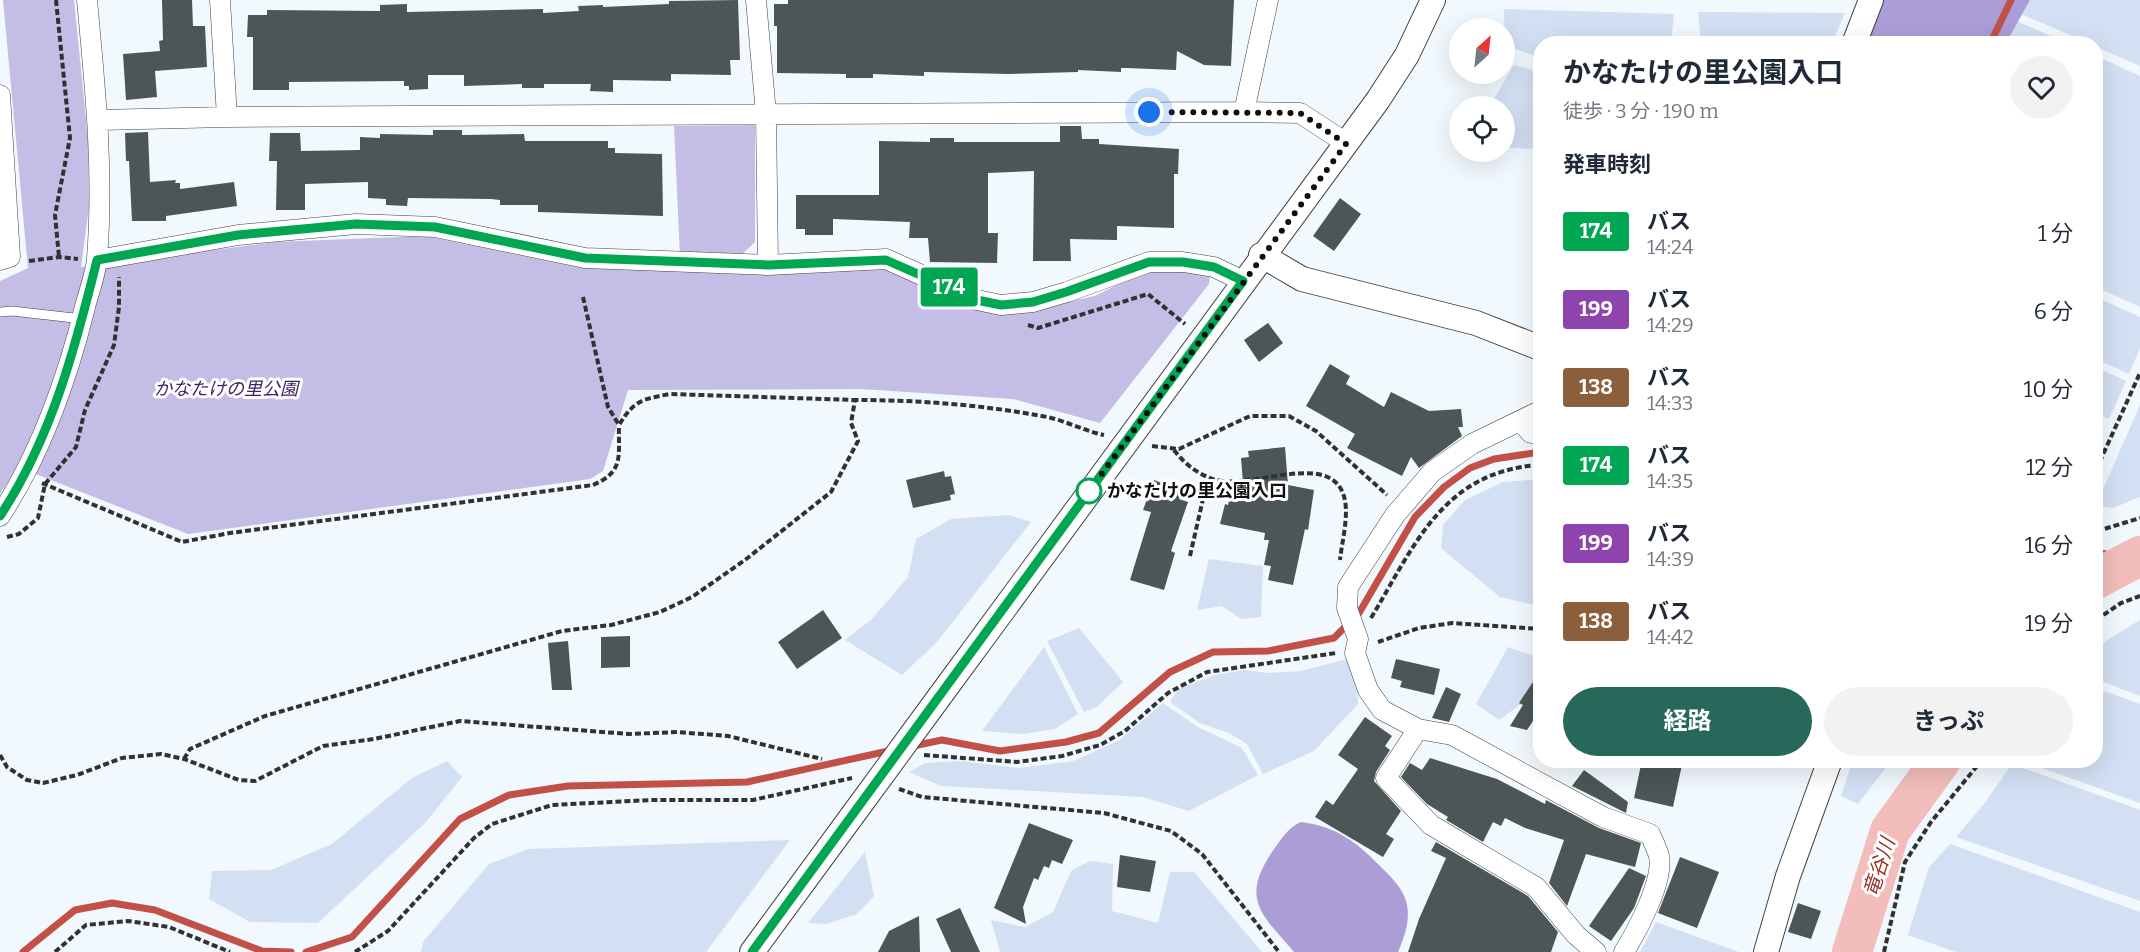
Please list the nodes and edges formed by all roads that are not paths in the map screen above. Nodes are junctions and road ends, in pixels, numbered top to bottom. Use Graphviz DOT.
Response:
graph roads {
  1 [pos="87,0"];
  2 [pos="219,0"];
  3 [pos="756,0"];
  4 [pos="1268,0"];
  5 [pos="1433,0"];
  6 [pos="1871,0"];
  7 [pos="1857,36"];
  8 [pos="0,95"];
  9 [pos="1244,112"];
  10 [pos="766,114"];
  11 [pos="227,117"];
  12 [pos="99,120"];
  13 [pos="1346,144"];
  14 [pos="1262,255"];
  15 [pos="5,259"];
  16 [pos="97,260"];
  17 [pos="768,265"];
  18 [pos="1243,281"];
  19 [pos="0,312"];
  20 [pos="83,319"];
  21 [pos="1533,345"];
  22 [pos="1533,415"];
  23 [pos="1521,422"];
  24 [pos="1533,433"];
  25 [pos="0,516"];
  26 [pos="1418,729"];
  27 [pos="1827,768"];
  28 [pos="752,952"];
  29 [pos="1596,952"];
  30 [pos="1624,952"];
  31 [pos="1766,952"];
  1 -- 12 [label="street"];
  2 -- 11 [label="street"];
  3 -- 10 [label="street"];
  4 -- 9 [label="street"];
  5 -- 13 [label="street"];
  6 -- 7 [label="street"];
  8 -- 15 [label="street"];
  9 -- 10 [label="street"];
  9 -- 13 [label="street"];
  10 -- 11 [label="street"];
  10 -- 17 [label="street"];
  11 -- 12 [label="street"];
  12 -- 16 [label="street"];
  13 -- 14 [label="street"];
  14 -- 18 [label="street"];
  14 -- 21 [label="street"];
  16 -- 17 [label="street"];
  16 -- 20 [label="street"];
  17 -- 18 [label="street"];
  18 -- 28 [label="street, bridge"];
  19 -- 20 [label="lane"];
  20 -- 25 [label="street"];
  22 -- 23 [label="street"];
  23 -- 24 [label="street"];
  23 -- 26 [label="street"];
  26 -- 29 [label="street"];
  26 -- 30 [label="street"];
  27 -- 31 [label="street"];
}
